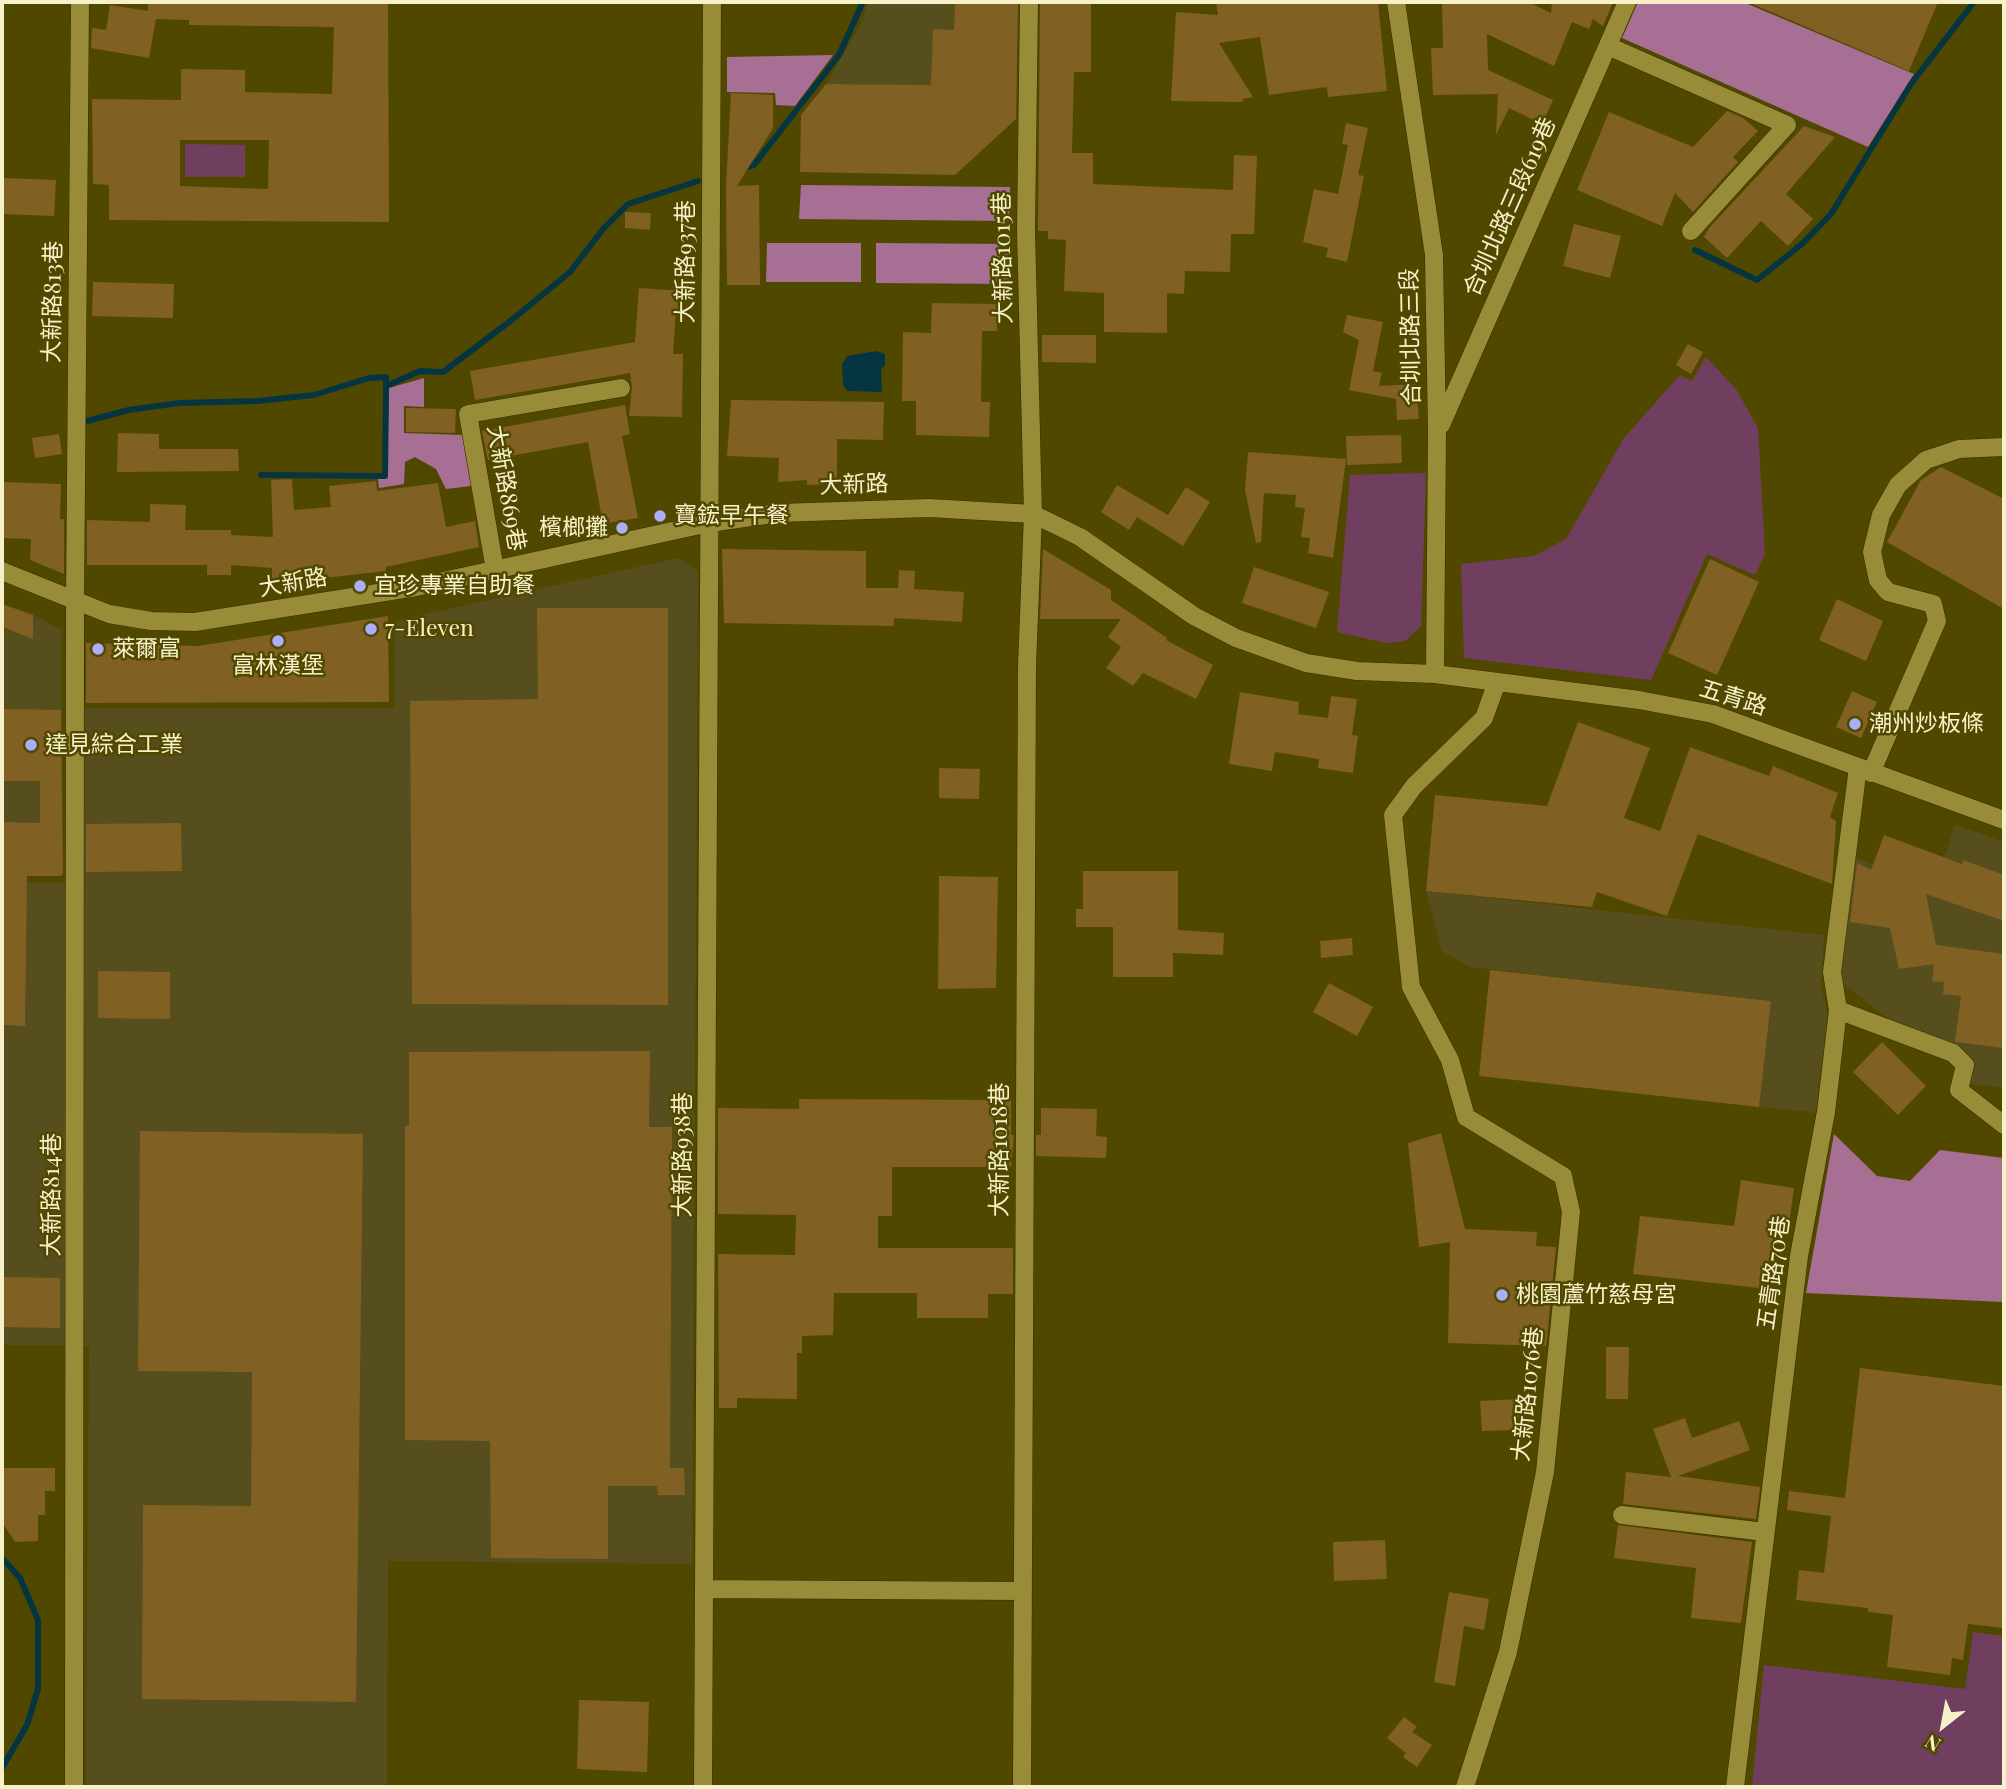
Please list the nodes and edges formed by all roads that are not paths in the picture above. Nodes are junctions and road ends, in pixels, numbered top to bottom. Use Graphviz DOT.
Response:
graph roads {
  1 [pos="80,2"];
  2 [pos="712,2"];
  3 [pos="1029,2"];
  4 [pos="1396,2"];
  5 [pos="1627,2"];
  6 [pos="1608,46"];
  7 [pos="1691,231"];
  8 [pos="621,388"];
  9 [pos="1437,432"];
  10 [pos="2004,447"];
  11 [pos="1033,514"];
  12 [pos="709,523"];
  13 [pos="495,570"];
  14 [pos="2,571"];
  15 [pos="75,602"];
  16 [pos="1435,674"];
  17 [pos="1497,682"];
  18 [pos="1865,770"];
  19 [pos="2004,820"];
  20 [pos="1838,1010"];
  21 [pos="2004,1125"];
  22 [pos="1622,1515"];
  23 [pos="1765,1532"];
  24 [pos="704,1589"];
  25 [pos="1022,1591"];
  26 [pos="74,1787"];
  27 [pos="704,1787"];
  28 [pos="1022,1787"];
  29 [pos="1465,1787"];
  30 [pos="1735,1787"];
  1 -- 15 [label="street, 大新路813巷"];
  2 -- 12 [label="street, 大新路937巷"];
  3 -- 11 [label="street, 大新路1015巷"];
  4 -- 9 [label="street, 合圳北路三段"];
  5 -- 6 [label="street, 合圳北路三段619巷"];
  6 -- 7 [label="street"];
  6 -- 9 [label="street, 合圳北路三段619巷"];
  8 -- 13 [label="street, 大新路869巷"];
  9 -- 16 [label="street, 合圳北路三段"];
  10 -- 18 [label="street, 五青路70巷"];
  11 -- 12 [label="street, 大新路"];
  11 -- 16 [label="street, 大新路"];
  11 -- 25 [label="street, 大新路1018巷"];
  12 -- 13 [label="street, 大新路"];
  12 -- 24 [label="street, 大新路938巷"];
  13 -- 15 [label="street, 大新路"];
  14 -- 15 [label="street, 大新路"];
  15 -- 26 [label="street, 大新路814巷"];
  16 -- 17 [label="street, 五青路"];
  17 -- 18 [label="street, 五青路"];
  17 -- 29 [label="street, 大新路1076巷"];
  18 -- 19 [label="street, 五青路"];
  18 -- 20 [label="street, 五青路70巷"];
  20 -- 21 [label="street"];
  20 -- 23 [label="street, 五青路70巷"];
  22 -- 23 [label="street"];
  23 -- 30 [label="street, 五青路70巷"];
  24 -- 25 [label="street"];
  24 -- 27 [label="street, 大新路938巷"];
  25 -- 28 [label="street, 大新路1018巷"];
}
